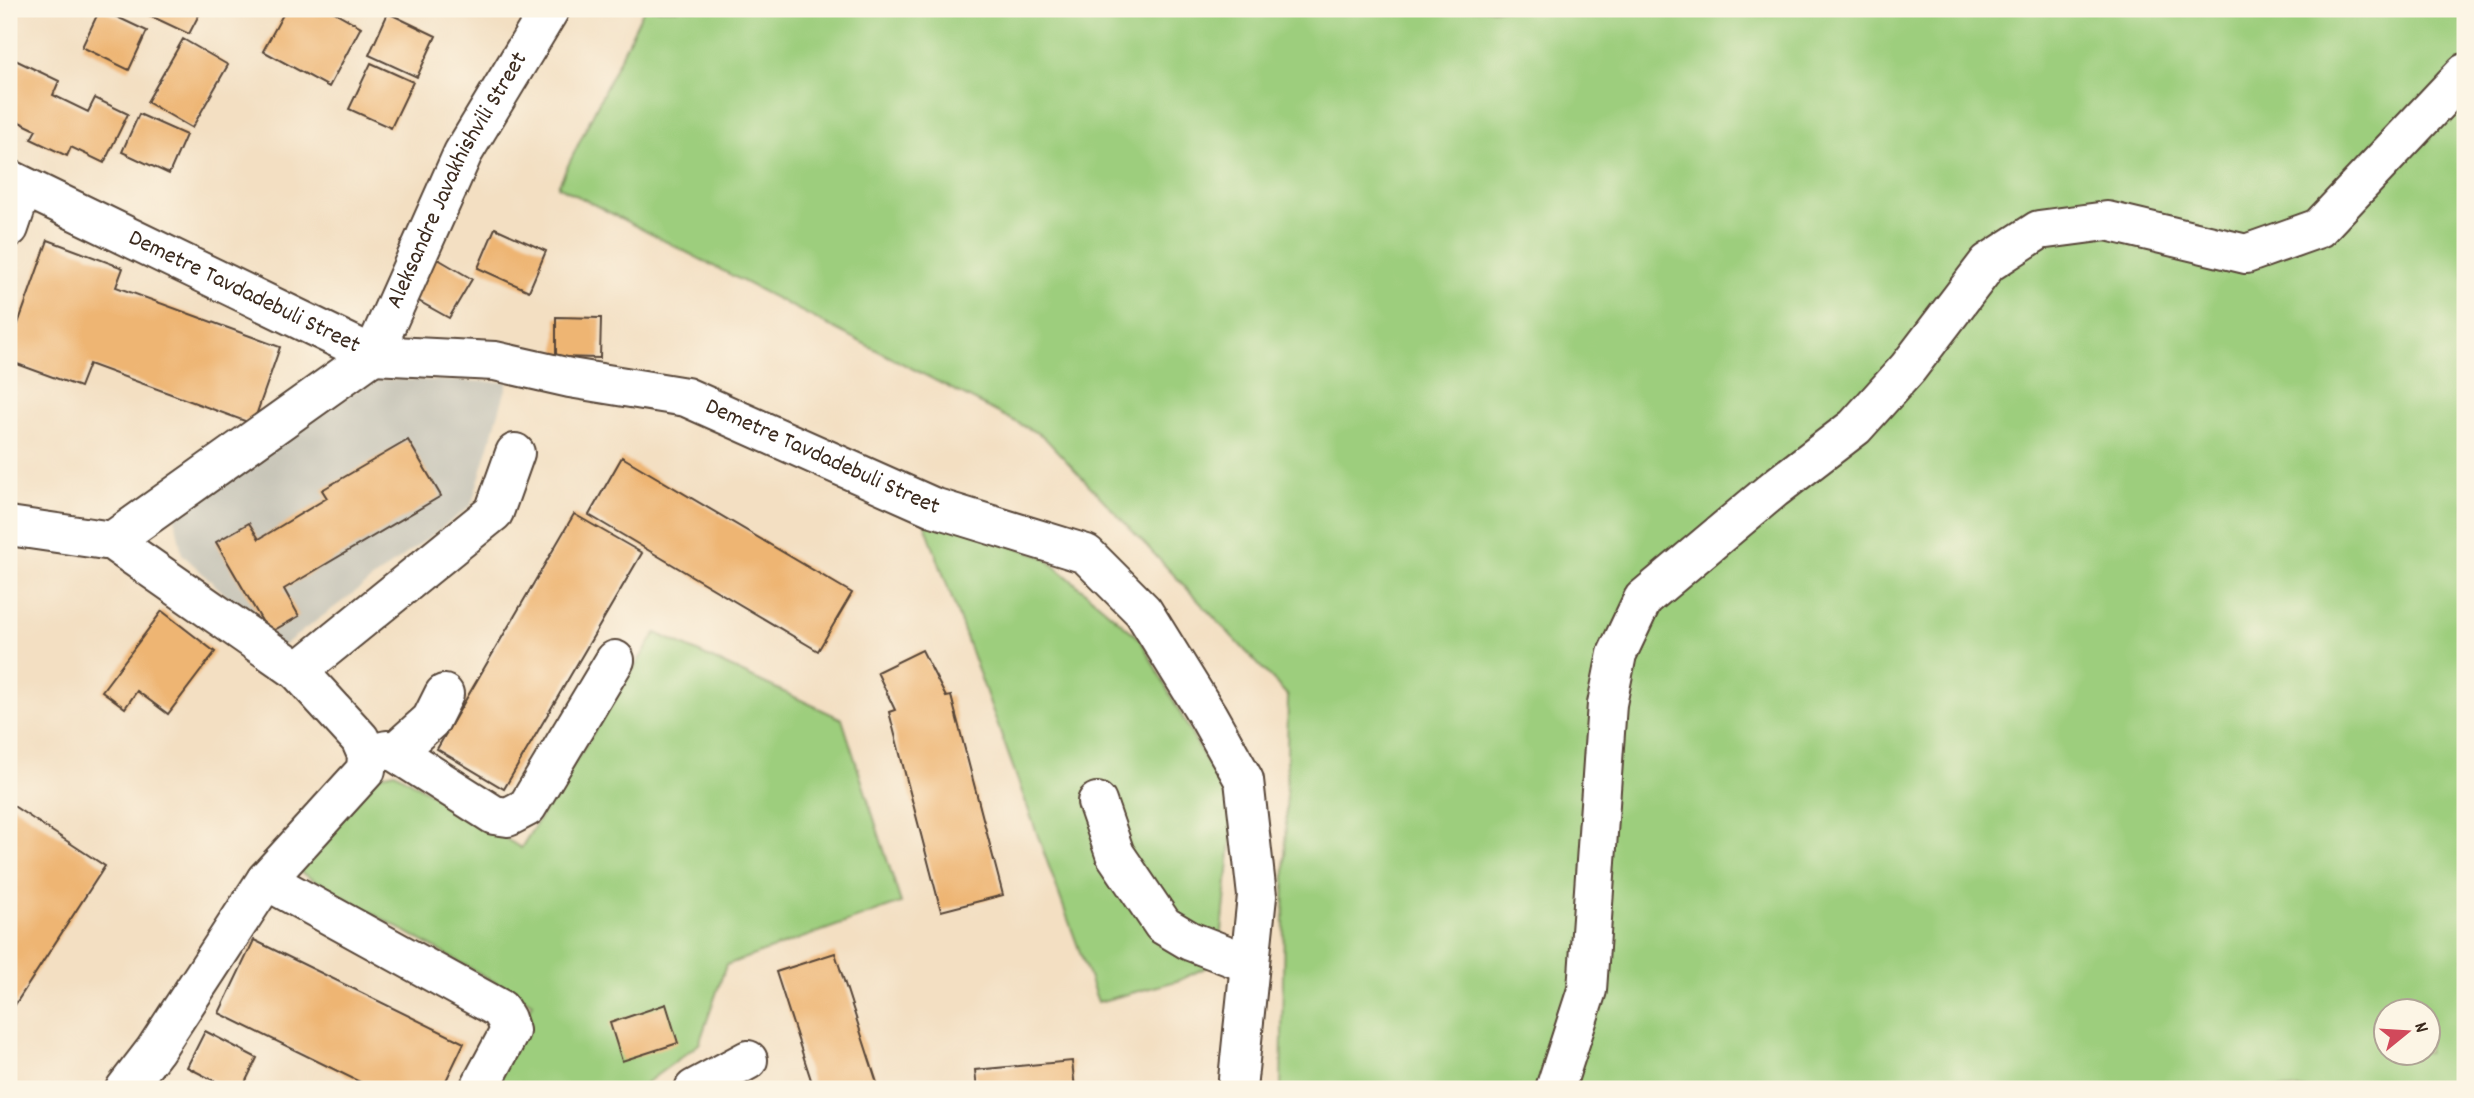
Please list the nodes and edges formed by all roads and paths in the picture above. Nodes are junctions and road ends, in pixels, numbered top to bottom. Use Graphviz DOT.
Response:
graph roads {
  1 [pos="550,9"];
  2 [pos="2465,73"];
  3 [pos="16,183"];
  4 [pos="9,228"];
  5 [pos="373,355"];
  6 [pos="515,453"];
  7 [pos="9,526"];
  8 [pos="113,541"];
  9 [pos="615,660"];
  10 [pos="298,671"];
  11 [pos="444,694"];
  12 [pos="381,754"];
  13 [pos="1097,802"];
  14 [pos="266,880"];
  15 [pos="1250,964"];
  16 [pos="748,1060"];
  17 [pos="125,1089"];
  18 [pos="479,1089"];
  19 [pos="694,1089"];
  20 [pos="1237,1089"];
  21 [pos="1555,1089"];
  1 -- 5 [label="street, Aleksandre Javakhishvili Street"];
  2 -- 21 [label="street"];
  3 -- 4 [label="street"];
  3 -- 5 [label="street, Demetre Tavdadebuli Street"];
  5 -- 8 [label="street"];
  5 -- 15 [label="street, Demetre Tavdadebuli Street"];
  6 -- 10 [label="street"];
  7 -- 8 [label="street"];
  8 -- 10 [label="street"];
  9 -- 12 [label="street"];
  10 -- 12 [label="street"];
  11 -- 12 [label="street"];
  12 -- 14 [label="street"];
  13 -- 15 [label="street"];
  14 -- 17 [label="street"];
  14 -- 18 [label="street"];
  15 -- 20 [label="street, Demetre Tavdadebuli Street"];
  16 -- 19 [label="street"];
}
